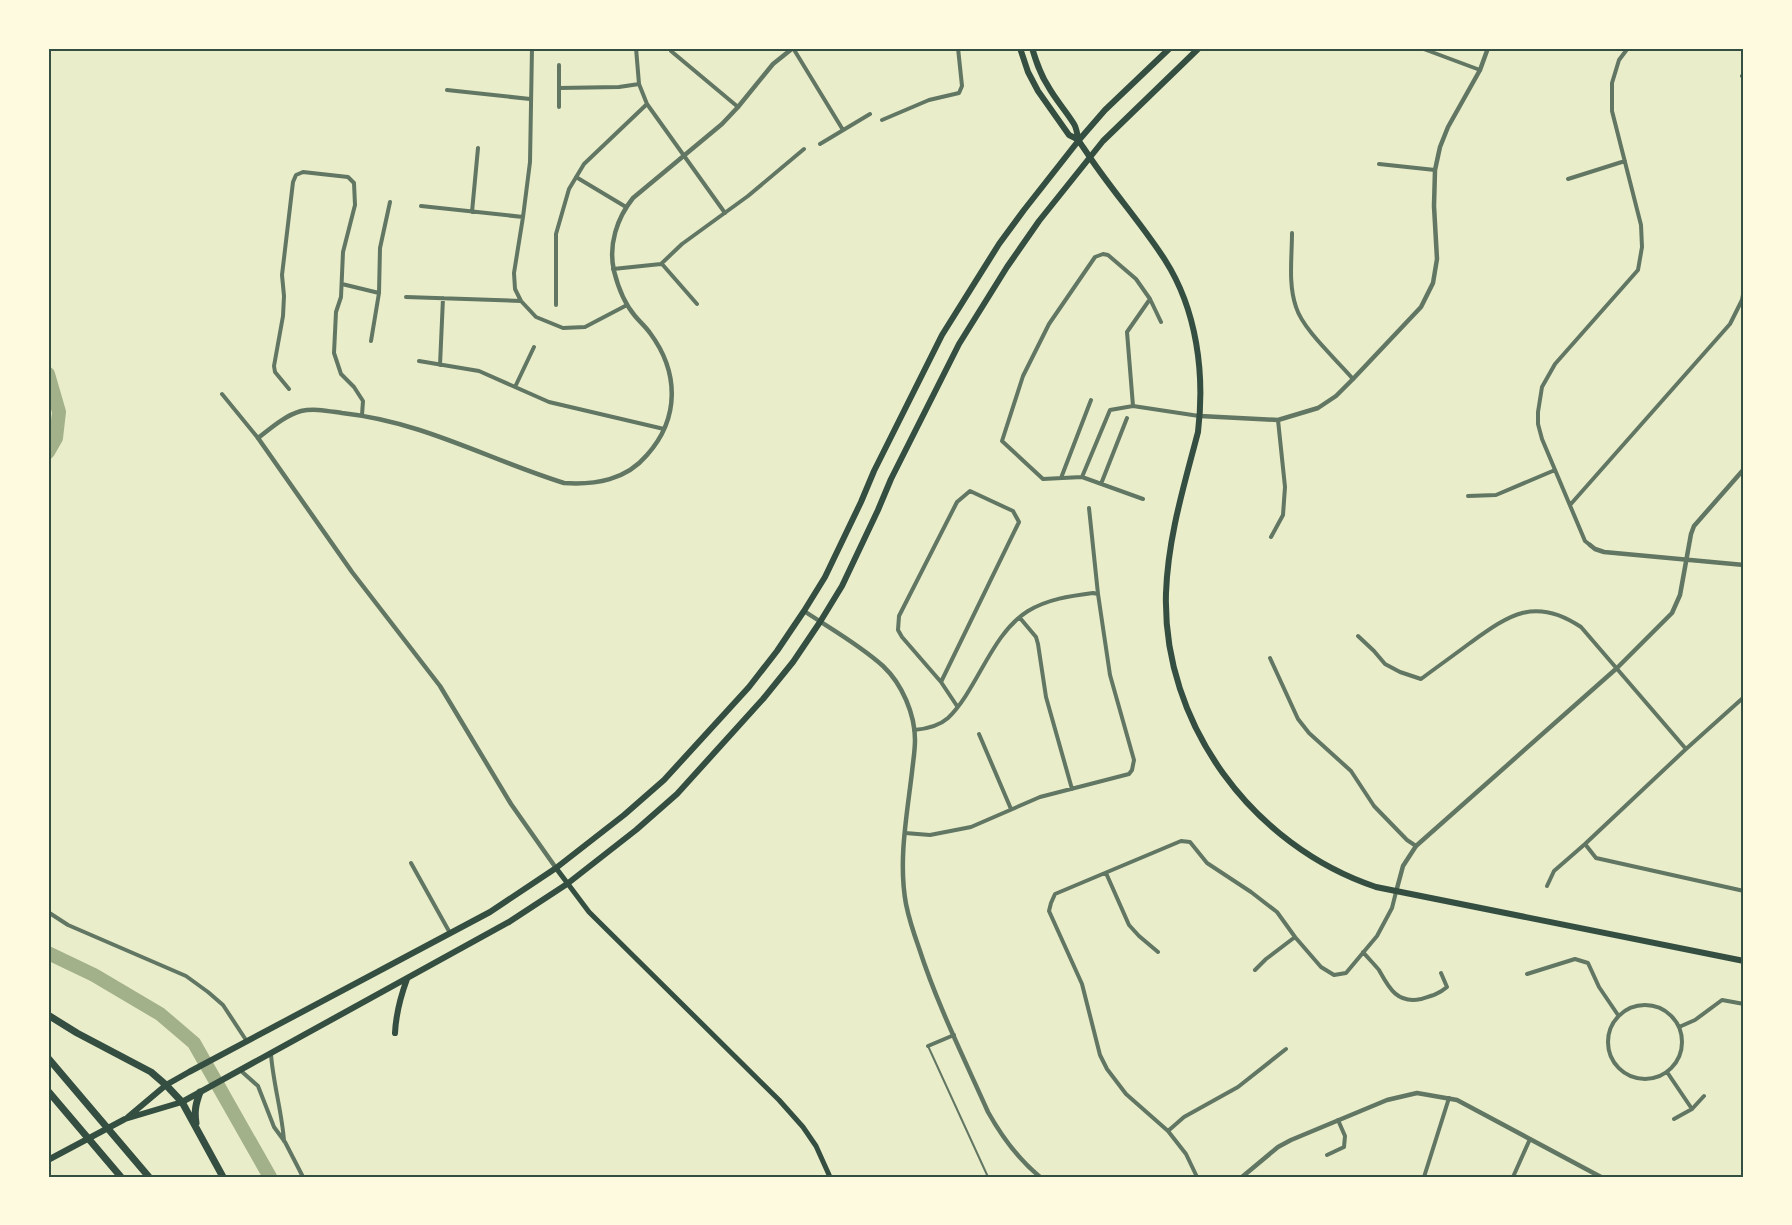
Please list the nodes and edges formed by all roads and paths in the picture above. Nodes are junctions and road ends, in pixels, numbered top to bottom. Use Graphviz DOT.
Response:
graph roads {
  1 [pos="532,48"];
  2 [pos="636,48"];
  3 [pos="793,48"];
  4 [pos="958,48"];
  5 [pos="1020,48"];
  6 [pos="1032,48"];
  7 [pos="1170,48"];
  8 [pos="1199,48"];
  9 [pos="1421,48"];
  10 [pos="1488,48"];
  11 [pos="1628,48"];
  12 [pos="670,51"];
  13 [pos="559,65"];
  14 [pos="1480,70"];
  15 [pos="639,84"];
  16 [pos="559,88"];
  17 [pos="447,90"];
  18 [pos="530,99"];
  19 [pos="647,104"];
  20 [pos="559,107"];
  21 [pos="738,108"];
  22 [pos="870,114"];
  23 [pos="882,120"];
  24 [pos="843,130"];
  25 [pos="1078,140"];
  26 [pos="820,144"];
  27 [pos="478,148"];
  28 [pos="804,149"];
  29 [pos="683,155"];
  30 [pos="1090,158"];
  31 [pos="1625,161"];
  32 [pos="1379,164"];
  33 [pos="1435,170"];
  34 [pos="1744,173"];
  35 [pos="576,177"];
  36 [pos="1568,179"];
  37 [pos="390,202"];
  38 [pos="420,206"];
  39 [pos="626,207"];
  40 [pos="472,212"];
  41 [pos="725,213"];
  42 [pos="523,217"];
  43 [pos="1292,233"];
  44 [pos="1744,252"];
  45 [pos="661,264"];
  46 [pos="614,269"];
  47 [pos="342,284"];
  48 [pos="1744,289"];
  49 [pos="379,293"];
  50 [pos="406,297"];
  51 [pos="443,298"];
  52 [pos="1150,299"];
  53 [pos="521,301"];
  54 [pos="627,304"];
  55 [pos="697,304"];
  56 [pos="556,305"];
  57 [pos="1161,322"];
  58 [pos="371,341"];
  59 [pos="534,347"];
  60 [pos="419,361"];
  61 [pos="440,364"];
  62 [pos="1353,379"];
  63 [pos="515,387"];
  64 [pos="289,389"];
  65 [pos="222,394"];
  66 [pos="1091,400"];
  67 [pos="1134,406"];
  68 [pos="362,415"];
  69 [pos="1200,416"];
  70 [pos="1127,418"];
  71 [pos="1278,420"];
  72 [pos="665,429"];
  73 [pos="258,438"];
  74 [pos="1744,469"];
  75 [pos="1555,470"];
  76 [pos="1082,477"];
  77 [pos="1061,478"];
  78 [pos="1101,484"];
  79 [pos="1468,495"];
  80 [pos="1143,499"];
  81 [pos="1570,506"];
  82 [pos="1089,508"];
  83 [pos="1271,537"];
  84 [pos="1590,545"];
  85 [pos="1686,560"];
  86 [pos="1744,565"];
  87 [pos="1098,594"];
  88 [pos="804,611"];
  89 [pos="1020,618"];
  90 [pos="820,622"];
  91 [pos="1358,636"];
  92 [pos="1270,658"];
  93 [pos="1617,668"];
  94 [pos="941,682"];
  95 [pos="1744,697"];
  96 [pos="957,706"];
  97 [pos="914,730"];
  98 [pos="979,734"];
  99 [pos="1686,748"];
  100 [pos="1072,789"];
  101 [pos="1011,809"];
  102 [pos="905,833"];
  103 [pos="1585,844"];
  104 [pos="1416,846"];
  105 [pos="411,863"];
  106 [pos="556,868"];
  107 [pos="1106,873"];
  108 [pos="567,884"];
  109 [pos="1547,886"];
  110 [pos="1744,891"];
  111 [pos="1396,892"];
  112 [pos="48,912"];
  113 [pos="450,933"];
  114 [pos="1295,937"];
  115 [pos="1158,952"];
  116 [pos="1363,952"];
  117 [pos="1744,962"];
  118 [pos="1255,970"];
  119 [pos="1441,973"];
  120 [pos="1527,974"];
  121 [pos="407,979"];
  122 [pos="1744,1004"];
  123 [pos="48,1015"];
  124 [pos="1618,1015"];
  125 [pos="1678,1027"];
  126 [pos="395,1033"];
  127 [pos="954,1035"];
  128 [pos="246,1041"];
  129 [pos="928,1046"];
  130 [pos="1286,1049"];
  131 [pos="271,1052"];
  132 [pos="48,1058"];
  133 [pos="239,1070"];
  134 [pos="1667,1072"];
  135 [pos="166,1085"];
  136 [pos="48,1091"];
  137 [pos="200,1092"];
  138 [pos="1704,1096"];
  139 [pos="1449,1098"];
  140 [pos="182,1102"];
  141 [pos="1692,1109"];
  142 [pos="125,1119"];
  143 [pos="1674,1119"];
  144 [pos="1338,1120"];
  145 [pos="196,1128"];
  146 [pos="1168,1131"];
  147 [pos="1530,1138"];
  148 [pos="285,1142"];
  149 [pos="1327,1155"];
  150 [pos="48,1160"];
  151 [pos="121,1177"];
  152 [pos="149,1177"];
  153 [pos="223,1177"];
  154 [pos="303,1177"];
  155 [pos="830,1177"];
  156 [pos="988,1177"];
  157 [pos="1040,1177"];
  158 [pos="1197,1177"];
  159 [pos="1242,1177"];
  160 [pos="1424,1177"];
  161 [pos="1512,1177"];
  162 [pos="1601,1177"];
  1 -- 18 [label="street"];
  2 -- 15 [label="street"];
  3 -- 21 [label="street"];
  3 -- 24 [label="street"];
  4 -- 23 [label="street"];
  5 -- 25 [label="main road"];
  6 -- 25 [label="main road"];
  7 -- 25 [label="main road"];
  8 -- 30 [label="main road"];
  9 -- 14 [label="street"];
  10 -- 14 [label="street"];
  11 -- 31 [label="street"];
  12 -- 21 [label="street"];
  13 -- 16 [label="street"];
  14 -- 33 [label="street"];
  15 -- 16 [label="street"];
  15 -- 19 [label="street"];
  16 -- 20 [label="street"];
  17 -- 18 [label="street"];
  18 -- 42 [label="street"];
  19 -- 29 [label="street"];
  19 -- 35 [label="street"];
  21 -- 29 [label="street"];
  22 -- 24 [label="street"];
  24 -- 26 [label="street"];
  25 -- 30 [label="main road"];
  25 -- 88 [label="main road"];
  27 -- 40 [label="street"];
  28 -- 41 [label="street"];
  29 -- 39 [label="street"];
  29 -- 41 [label="street"];
  30 -- 69 [label="main road"];
  30 -- 90 [label="main road"];
  31 -- 36 [label="street"];
  31 -- 75 [label="street"];
  32 -- 33 [label="street"];
  33 -- 62 [label="street"];
  34 -- 44 [label="street"];
  35 -- 39 [label="street"];
  35 -- 56 [label="street"];
  37 -- 49 [label="street"];
  38 -- 40 [label="street"];
  39 -- 46 [label="street"];
  40 -- 42 [label="street"];
  41 -- 45 [label="street"];
  42 -- 53 [label="street"];
  43 -- 62 [label="street"];
  45 -- 46 [label="street"];
  45 -- 55 [label="street"];
  46 -- 54 [label="street"];
  47 -- 49 [label="street"];
  47 -- 64 [label="street"];
  47 -- 68 [label="street"];
  48 -- 81 [label="street"];
  49 -- 58 [label="street"];
  50 -- 51 [label="street"];
  51 -- 53 [label="street"];
  51 -- 61 [label="street"];
  52 -- 57 [label="street"];
  52 -- 67 [label="street"];
  52 -- 77 [label="street"];
  53 -- 54 [label="street"];
  54 -- 72 [label="street"];
  59 -- 63 [label="street"];
  60 -- 61 [label="street"];
  61 -- 63 [label="street"];
  62 -- 71 [label="street"];
  63 -- 72 [label="street"];
  65 -- 73 [label="street"];
  66 -- 77 [label="street"];
  67 -- 69 [label="street"];
  67 -- 76 [label="street"];
  68 -- 72 [label="street"];
  68 -- 73 [label="street"];
  69 -- 71 [label="street"];
  69 -- 111 [label="main road"];
  70 -- 78 [label="street"];
  71 -- 83 [label="street"];
  73 -- 106 [label="street"];
  74 -- 85 [label="street"];
  75 -- 79 [label="street"];
  75 -- 81 [label="street"];
  76 -- 77 [label="street"];
  76 -- 78 [label="street"];
  78 -- 80 [label="street"];
  81 -- 84 [label="street"];
  82 -- 87 [label="street"];
  84 -- 85 [label="street"];
  85 -- 86 [label="street"];
  85 -- 93 [label="street"];
  87 -- 89 [label="street"];
  87 -- 100 [label="street"];
  88 -- 90 [label="street"];
  88 -- 106 [label="main road"];
  89 -- 96 [label="street"];
  89 -- 100 [label="street"];
  90 -- 97 [label="street"];
  90 -- 108 [label="main road"];
  91 -- 93 [label="street"];
  92 -- 104 [label="street"];
  93 -- 99 [label="street"];
  93 -- 104 [label="street"];
  94 -- 94 [label="street"];
  94 -- 96 [label="street"];
  95 -- 99 [label="street"];
  96 -- 97 [label="street"];
  97 -- 102 [label="street"];
  98 -- 101 [label="street"];
  99 -- 103 [label="street"];
  100 -- 101 [label="street"];
  101 -- 102 [label="street"];
  102 -- 127 [label="street"];
  103 -- 109 [label="street"];
  103 -- 110 [label="street"];
  104 -- 111 [label="street"];
  105 -- 113 [label="street"];
  106 -- 108 [label="main road"];
  106 -- 113 [label="main road"];
  107 -- 114 [label="street"];
  107 -- 115 [label="street"];
  107 -- 146 [label="street"];
  108 -- 121 [label="main road"];
  108 -- 155 [label="main road"];
  111 -- 116 [label="street"];
  111 -- 117 [label="main road"];
  112 -- 128 [label="street"];
  113 -- 128 [label="main road"];
  114 -- 116 [label="street"];
  114 -- 118 [label="street"];
  116 -- 119 [label="street"];
  120 -- 124 [label="street"];
  121 -- 126 [label="main road"];
  121 -- 131 [label="main road"];
  122 -- 125 [label="street"];
  123 -- 135 [label="highway"];
  124 -- 125 [label="street"];
  124 -- 134 [label="street"];
  125 -- 134 [label="street"];
  127 -- 129 [label="street"];
  127 -- 157 [label="street"];
  128 -- 135 [label="main road"];
  129 -- 156 [label="lane"];
  130 -- 146 [label="street"];
  131 -- 133 [label="main road"];
  131 -- 148 [label="street"];
  132 -- 152 [label="highway"];
  133 -- 137 [label="main road"];
  133 -- 148 [label="street"];
  134 -- 141 [label="street"];
  135 -- 140 [label="highway"];
  135 -- 142 [label="main road"];
  136 -- 151 [label="highway"];
  137 -- 140 [label="main road"];
  137 -- 145 [label="highway"];
  138 -- 141 [label="street"];
  139 -- 144 [label="street"];
  139 -- 147 [label="street"];
  139 -- 160 [label="street"];
  140 -- 142 [label="main road"];
  140 -- 145 [label="highway"];
  141 -- 143 [label="street"];
  142 -- 150 [label="main road"];
  144 -- 149 [label="street"];
  144 -- 159 [label="street"];
  145 -- 153 [label="highway"];
  146 -- 158 [label="street"];
  147 -- 161 [label="street"];
  147 -- 162 [label="street"];
  148 -- 154 [label="street"];
}
